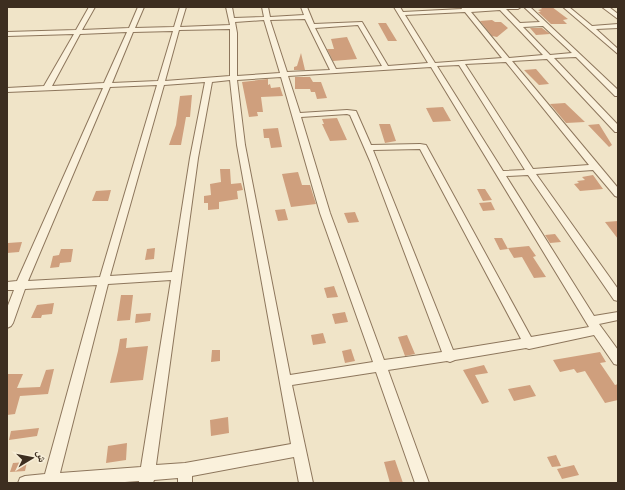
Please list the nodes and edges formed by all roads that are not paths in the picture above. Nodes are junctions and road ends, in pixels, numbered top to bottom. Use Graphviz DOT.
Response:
graph roads {
  1 [pos="92,7"];
  2 [pos="141,7"];
  3 [pos="183,7"];
  4 [pos="229,7"];
  5 [pos="265,7"];
  6 [pos="304,7"];
  7 [pos="501,7"];
  8 [pos="518,7"];
  9 [pos="527,7"];
  10 [pos="566,7"];
  11 [pos="605,7"];
  12 [pos="465,8"];
  13 [pos="399,10"];
  14 [pos="425,10"];
  15 [pos="307,16"];
  16 [pos="618,17"];
  17 [pos="268,19"];
  18 [pos="231,20"];
  19 [pos="544,24"];
  20 [pos="518,25"];
  21 [pos="312,26"];
  22 [pos="618,26"];
  23 [pos="232,27"];
  24 [pos="590,28"];
  25 [pos="132,29"];
  26 [pos="177,29"];
  27 [pos="80,31"];
  28 [pos="7,34"];
  29 [pos="618,52"];
  30 [pos="576,55"];
  31 [pos="547,57"];
  32 [pos="507,59"];
  33 [pos="461,63"];
  34 [pos="434,65"];
  35 [pos="386,68"];
  36 [pos="334,71"];
  37 [pos="284,74"];
  38 [pos="233,78"];
  39 [pos="209,80"];
  40 [pos="161,83"];
  41 [pos="108,85"];
  42 [pos="610,86"];
  43 [pos="618,86"];
  44 [pos="47,88"];
  45 [pos="7,90"];
  46 [pos="618,94"];
  47 [pos="297,115"];
  48 [pos="618,130"];
  49 [pos="368,148"];
  50 [pos="596,167"];
  51 [pos="530,171"];
  52 [pos="499,174"];
  53 [pos="618,194"];
  54 [pos="176,276"];
  55 [pos="104,280"];
  56 [pos="21,285"];
  57 [pos="7,286"];
  58 [pos="618,297"];
  59 [pos="618,316"];
  60 [pos="7,323"];
  61 [pos="594,326"];
  62 [pos="529,344"];
  63 [pos="450,357"];
  64 [pos="618,360"];
  65 [pos="380,366"];
  66 [pos="285,381"];
  67 [pos="299,449"];
  68 [pos="185,477"];
  69 [pos="147,479"];
  70 [pos="50,482"];
  71 [pos="25,483"];
  72 [pos="306,483"];
  73 [pos="422,483"];
  1 -- 27 [label="street"];
  2 -- 25 [label="street"];
  3 -- 26 [label="street"];
  4 -- 18 [label="street"];
  5 -- 17 [label="street"];
  6 -- 15 [label="street"];
  7 -- 8 [label="street"];
  7 -- 12 [label="street"];
  7 -- 20 [label="street"];
  9 -- 19 [label="street"];
  10 -- 24 [label="street"];
  11 -- 16 [label="street"];
  12 -- 14 [label="street"];
  12 -- 32 [label="street"];
  13 -- 14 [label="street"];
  13 -- 34 [label="street"];
  15 -- 17 [label="street"];
  15 -- 21 [label="street"];
  17 -- 18 [label="street"];
  17 -- 37 [label="street"];
  18 -- 23 [label="street"];
  19 -- 20 [label="street"];
  19 -- 30 [label="street"];
  20 -- 31 [label="street"];
  21 -- 35 [label="street"];
  21 -- 36 [label="street"];
  22 -- 24 [label="street"];
  23 -- 26 [label="street"];
  23 -- 38 [label="street"];
  24 -- 29 [label="street"];
  25 -- 26 [label="street"];
  25 -- 27 [label="street"];
  25 -- 41 [label="street"];
  26 -- 40 [label="street"];
  27 -- 28 [label="street"];
  27 -- 44 [label="street"];
  30 -- 31 [label="street"];
  30 -- 42 [label="street"];
  31 -- 32 [label="street"];
  31 -- 48 [label="street"];
  32 -- 33 [label="street"];
  32 -- 50 [label="street"];
  33 -- 34 [label="street"];
  33 -- 51 [label="street"];
  34 -- 35 [label="street"];
  34 -- 52 [label="street"];
  35 -- 36 [label="street"];
  36 -- 37 [label="street"];
  37 -- 38 [label="street"];
  37 -- 47 [label="street"];
  38 -- 39 [label="street"];
  38 -- 66 [label="street"];
  39 -- 40 [label="street"];
  39 -- 54 [label="street"];
  40 -- 41 [label="street"];
  40 -- 55 [label="street"];
  41 -- 44 [label="street"];
  41 -- 56 [label="street"];
  42 -- 43 [label="street"];
  42 -- 46 [label="street"];
  44 -- 45 [label="street"];
  47 -- 49 [label="street"];
  47 -- 65 [label="street"];
  49 -- 62 [label="street"];
  49 -- 63 [label="street"];
  50 -- 51 [label="street"];
  50 -- 53 [label="street"];
  51 -- 52 [label="street"];
  51 -- 58 [label="street"];
  52 -- 61 [label="street"];
  54 -- 55 [label="street"];
  54 -- 69 [label="street"];
  55 -- 56 [label="street"];
  55 -- 70 [label="street"];
  56 -- 57 [label="street"];
  56 -- 60 [label="street"];
  59 -- 61 [label="street"];
  61 -- 62 [label="street"];
  61 -- 64 [label="street"];
  62 -- 63 [label="street"];
  63 -- 65 [label="street"];
  65 -- 66 [label="street"];
  65 -- 73 [label="street"];
  66 -- 67 [label="street"];
  67 -- 68 [label="street"];
  67 -- 72 [label="street"];
  68 -- 69 [label="street"];
  69 -- 70 [label="street"];
  70 -- 71 [label="street"];
}
